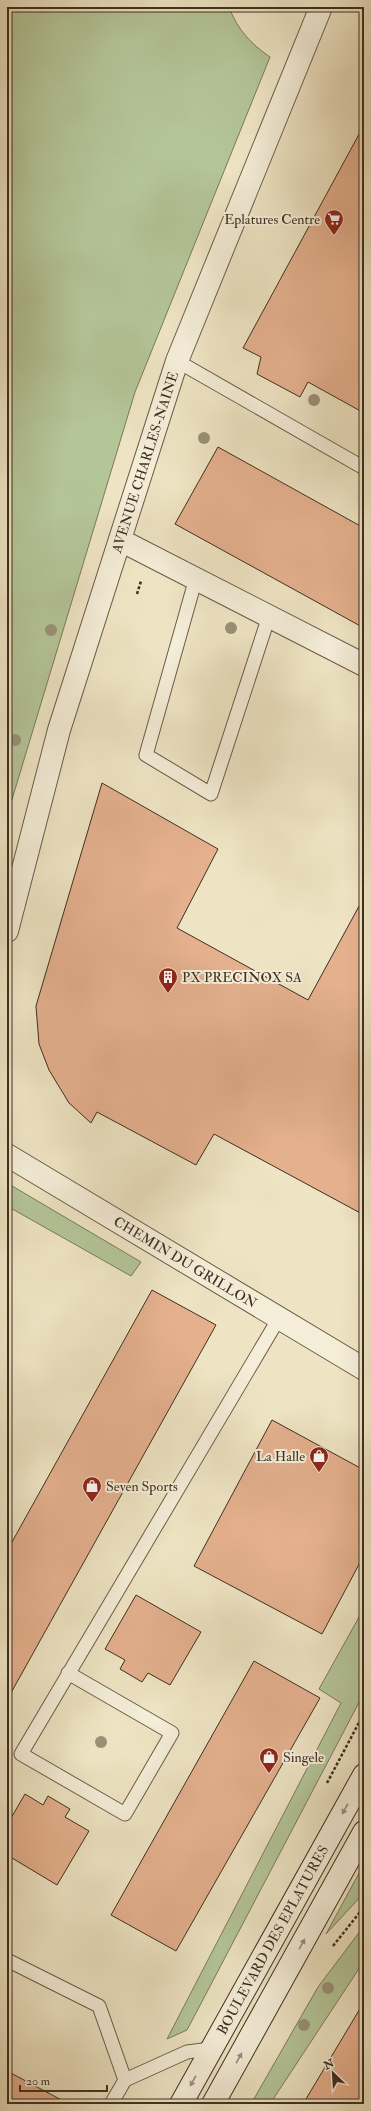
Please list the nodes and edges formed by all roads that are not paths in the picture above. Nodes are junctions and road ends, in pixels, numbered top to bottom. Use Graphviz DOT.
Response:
graph roads {
  1 [pos="321,7"];
  2 [pos="177,361"];
  3 [pos="364,468"];
  4 [pos="120,540"];
  5 [pos="196,578"];
  6 [pos="269,616"];
  7 [pos="364,665"];
  8 [pos="7,931"];
  9 [pos="7,1155"];
  10 [pos="279,1318"];
  11 [pos="364,1369"];
  12 [pos="68,1673"];
  13 [pos="364,1775"];
  14 [pos="364,1832"];
  15 [pos="7,1960"];
  16 [pos="211,2048"];
  17 [pos="124,2080"];
  18 [pos="111,2104"];
  19 [pos="180,2104"];
  20 [pos="213,2104"];
  1 -- 2 [label="street, AVENUE CHARLES-NAINE"];
  2 -- 3 [label="lane"];
  2 -- 4 [label="street, AVENUE CHARLES-NAINE"];
  4 -- 5 [label="street"];
  4 -- 8 [label="street, AVENUE CHARLES-NAINE"];
  5 -- 6 [label="street"];
  5 -- 6 [label="lane"];
  6 -- 7 [label="street"];
  9 -- 10 [label="street, CHEMIN DU GRILLON"];
  10 -- 11 [label="street, CHEMIN DU GRILLON"];
  10 -- 12 [label="lane"];
  12 -- 12 [label="lane"];
  13 -- 16 [label="street, BOULEVARD DES EPLATURES, one-way"];
  20 -- 14 [label="street, BOULEVARD DES EPLATURES, one-way"];
  15 -- 17 [label="lane"];
  16 -- 17 [label="lane"];
  16 -- 19 [label="street, BOULEVARD DES EPLATURES, one-way"];
  17 -- 18 [label="lane"];
}
